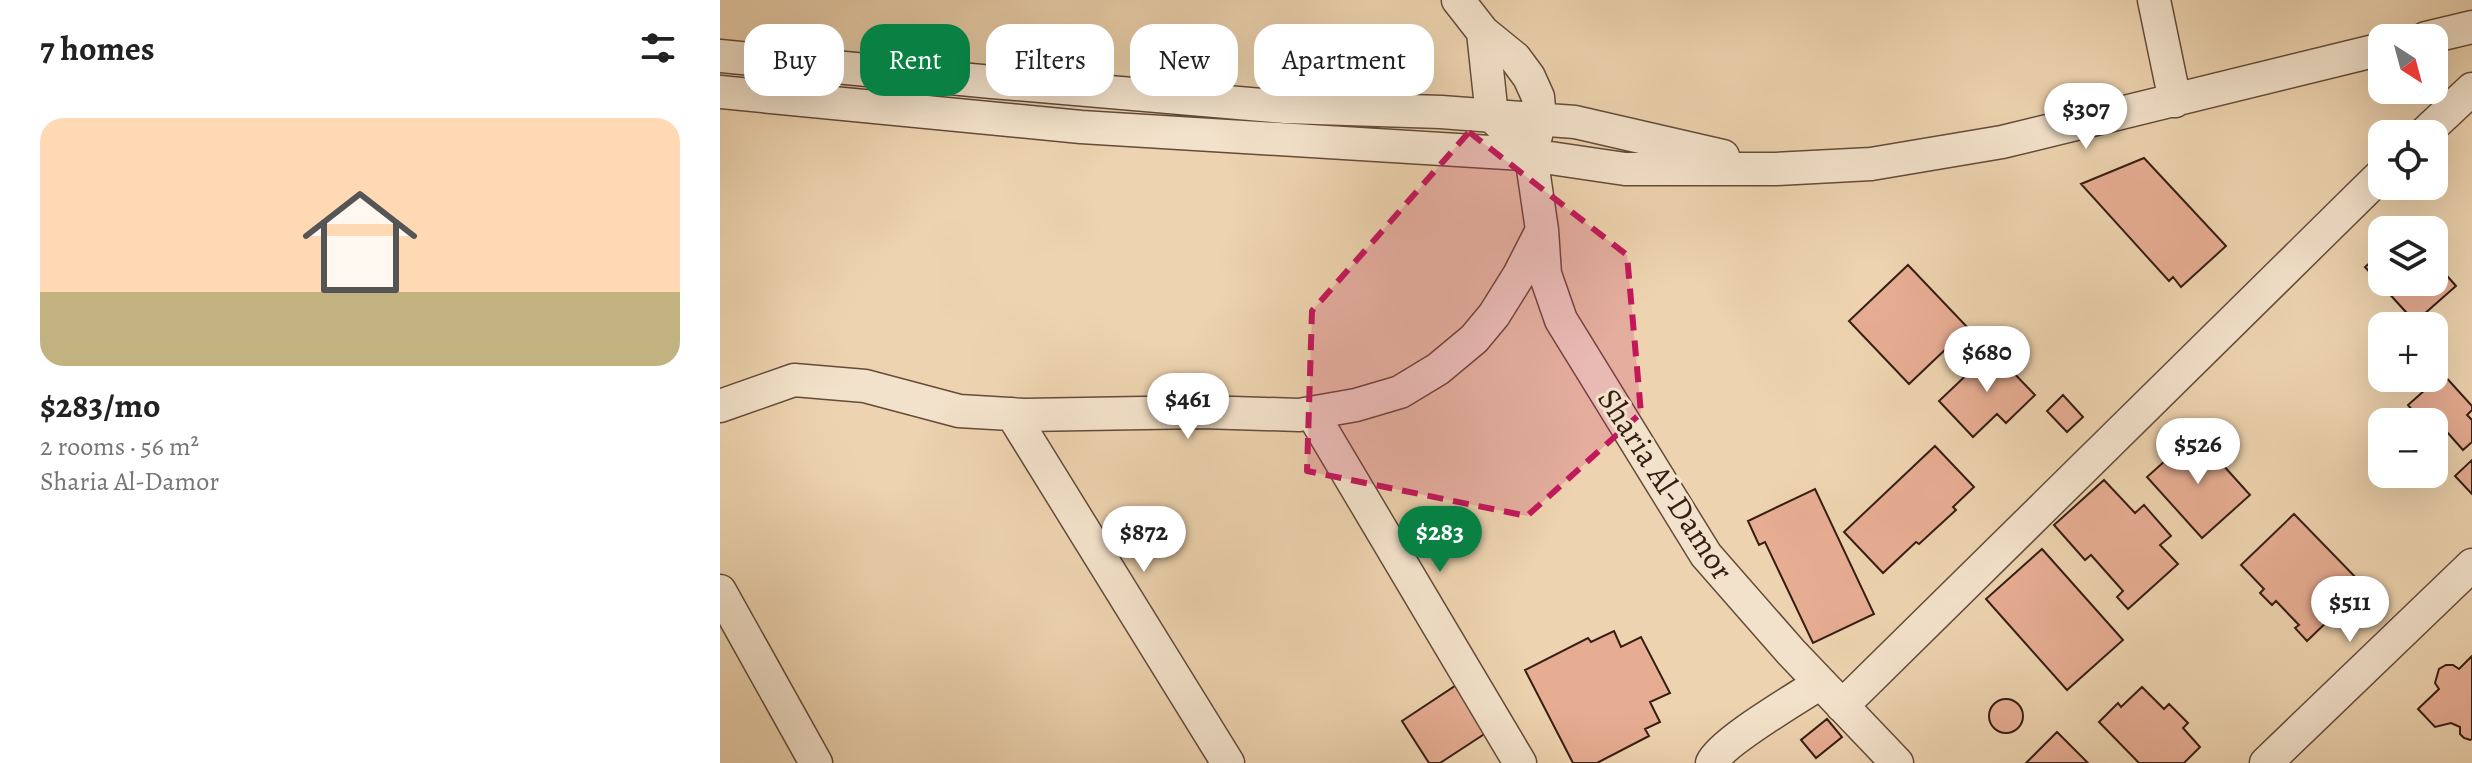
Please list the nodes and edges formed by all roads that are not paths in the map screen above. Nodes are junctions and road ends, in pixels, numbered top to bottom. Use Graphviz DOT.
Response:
graph roads {
  1 [pos="1458,0"];
  2 [pos="2154,0"];
  3 [pos="2472,27"];
  4 [pos="1483,32"];
  5 [pos="2448,33"];
  6 [pos="2368,53"];
  7 [pos="720,56"];
  8 [pos="2472,89"];
  9 [pos="720,92"];
  10 [pos="2175,101"];
  11 [pos="1492,116"];
  12 [pos="1540,120"];
  13 [pos="2439,120"];
  14 [pos="1531,155"];
  15 [pos="1776,169"];
  16 [pos="2368,187"];
  17 [pos="1542,230"];
  18 [pos="720,406"];
  19 [pos="1312,413"];
  20 [pos="1012,414"];
  21 [pos="2472,565"];
  22 [pos="720,591"];
  23 [pos="1831,694"];
  24 [pos="816,763"];
  25 [pos="1228,763"];
  26 [pos="1520,763"];
  27 [pos="1712,763"];
  28 [pos="1897,763"];
  29 [pos="2266,763"];
  1 -- 4 [label="street"];
  2 -- 10 [label="street"];
  3 -- 5 [label="street"];
  4 -- 11 [label="street"];
  4 -- 12 [label="street"];
  6 -- 10 [label="street"];
  7 -- 11 [label="street"];
  8 -- 13 [label="street"];
  9 -- 14 [label="street"];
  10 -- 15 [label="street"];
  11 -- 12 [label="street"];
  11 -- 14 [label="street"];
  12 -- 14 [label="street"];
  12 -- 15 [label="street"];
  14 -- 15 [label="street"];
  14 -- 17 [label="street, Sharia Al-Damor"];
  16 -- 23 [label="street"];
  17 -- 19 [label="street"];
  17 -- 23 [label="street, Sharia Al-Damor"];
  18 -- 20 [label="street"];
  19 -- 20 [label="street"];
  19 -- 26 [label="street"];
  20 -- 25 [label="street"];
  21 -- 29 [label="street"];
  22 -- 24 [label="street"];
  23 -- 27 [label="street"];
  23 -- 28 [label="street, Sharia Al-Damor"];
}
